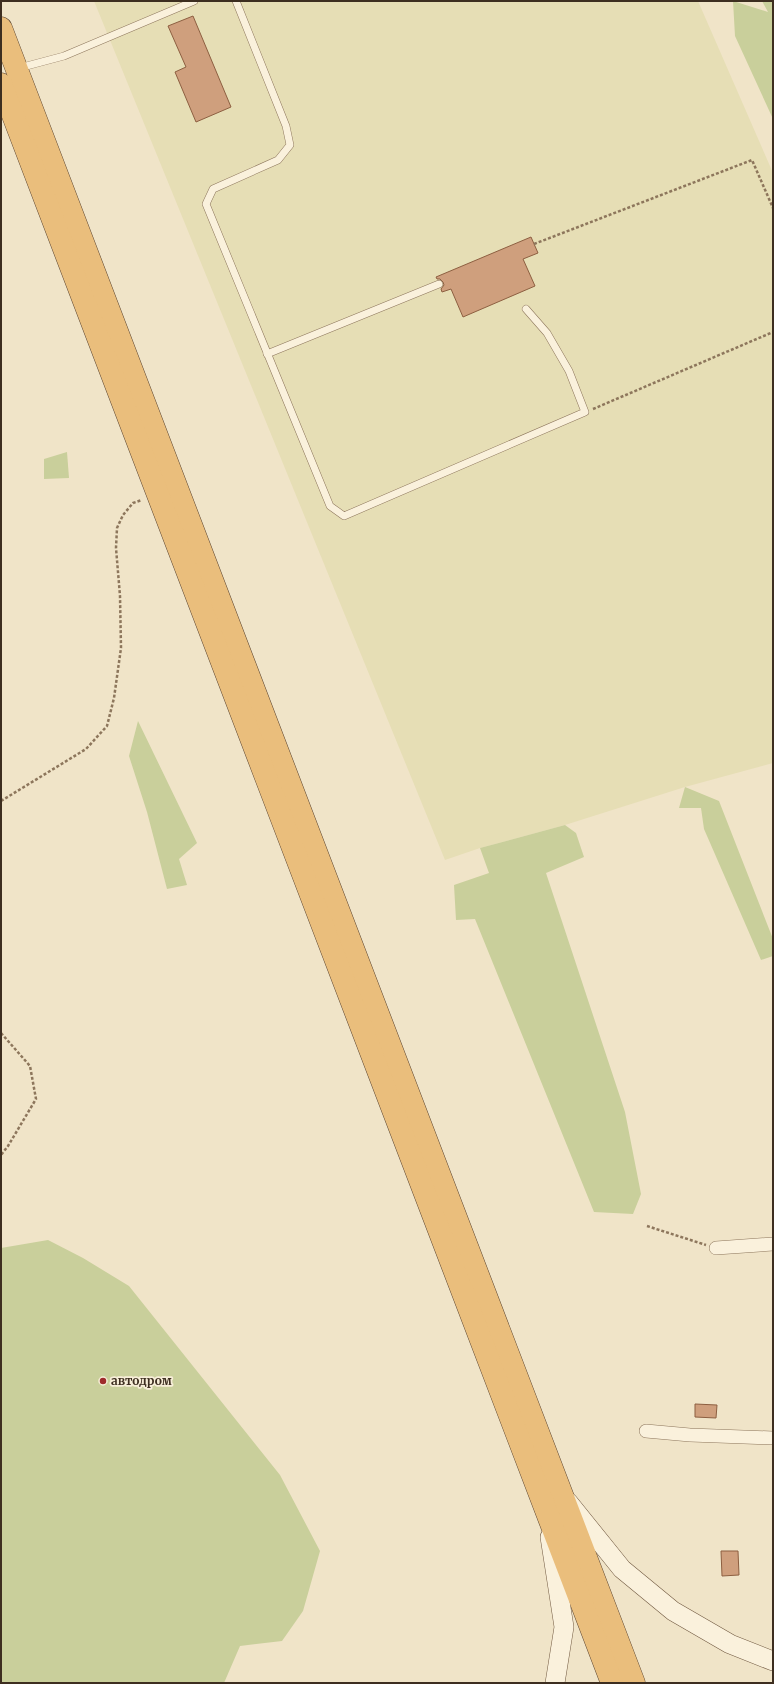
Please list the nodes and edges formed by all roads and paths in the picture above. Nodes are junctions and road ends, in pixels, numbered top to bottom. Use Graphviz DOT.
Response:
graph roads {
  1 [pos="194,1"];
  2 [pos="236,1"];
  3 [pos="1,28"];
  4 [pos="16,69"];
  5 [pos="1,84"];
  6 [pos="773,208"];
  7 [pos="534,244"];
  8 [pos="439,284"];
  9 [pos="526,309"];
  10 [pos="773,332"];
  11 [pos="267,354"];
  12 [pos="585,412"];
  13 [pos="159,495"];
  14 [pos="1,801"];
  15 [pos="1,1033"];
  16 [pos="1,1155"];
  17 [pos="647,1226"];
  18 [pos="773,1244"];
  19 [pos="716,1248"];
  20 [pos="646,1431"];
  21 [pos="773,1438"];
  22 [pos="560,1492"];
  23 [pos="546,1512"];
  24 [pos="773,1661"];
  25 [pos="555,1683"];
  26 [pos="612,1683"];
  27 [pos="634,1683"];
  1 -- 4 [label="lane"];
  2 -- 11 [label="lane"];
  3 -- 4 [label="highway"];
  4 -- 22 [label="highway"];
  5 -- 13 [label="highway"];
  6 -- 7 [label="path"];
  8 -- 11 [label="lane"];
  9 -- 12 [label="lane"];
  10 -- 12 [label="path"];
  11 -- 12 [label="lane"];
  13 -- 14 [label="path"];
  13 -- 23 [label="highway"];
  15 -- 16 [label="path"];
  17 -- 19 [label="path"];
  18 -- 19 [label="street"];
  20 -- 21 [label="street"];
  22 -- 24 [label="main road"];
  22 -- 27 [label="highway"];
  23 -- 25 [label="main road"];
  23 -- 26 [label="highway"];
}
